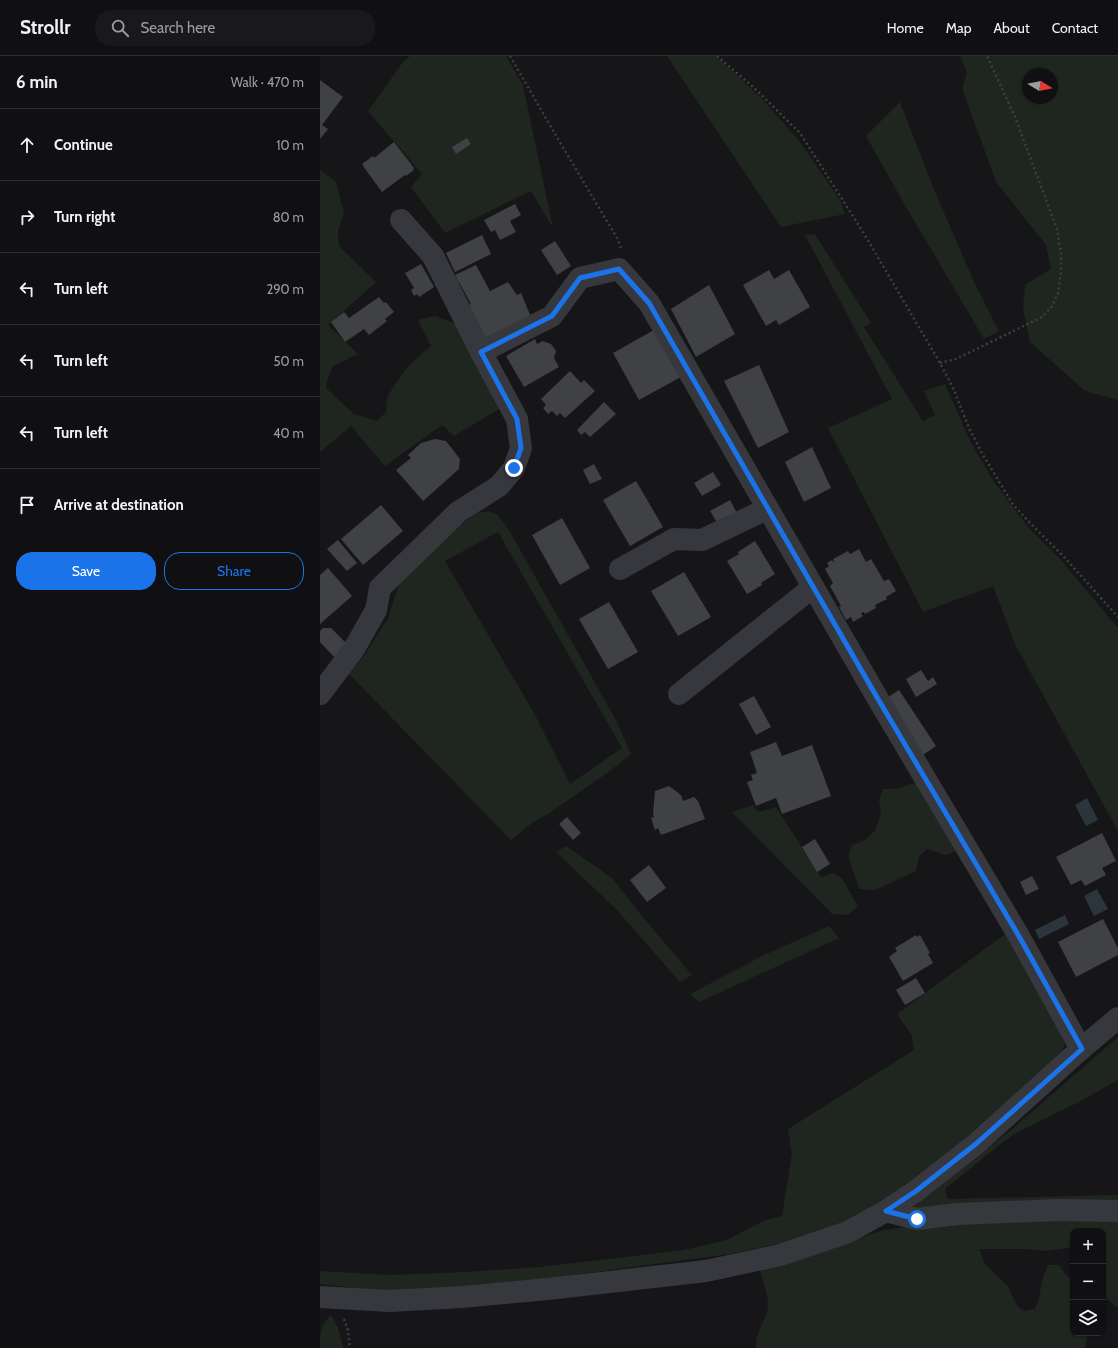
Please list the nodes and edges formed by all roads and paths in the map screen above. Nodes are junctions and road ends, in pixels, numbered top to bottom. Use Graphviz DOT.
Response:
graph roads {
  1 [pos="510,56"];
  2 [pos="717,56"];
  3 [pos="987,56"];
  4 [pos="401,220"];
  5 [pos="622,250"];
  6 [pos="481,352"];
  7 [pos="940,363"];
  8 [pos="768,509"];
  9 [pos="620,569"];
  10 [pos="813,587"];
  11 [pos="1118,617"];
  12 [pos="320,694"];
  13 [pos="679,694"];
  14 [pos="1118,1018"];
  15 [pos="1082,1049"];
  16 [pos="886,1211"];
  17 [pos="1118,1211"];
  18 [pos="327,1298"];
  19 [pos="350,1348"];
  1 -- 5 [label="path"];
  2 -- 7 [label="path"];
  3 -- 7 [label="path"];
  4 -- 6 [label="street"];
  6 -- 8 [label="street"];
  6 -- 12 [label="street"];
  7 -- 11 [label="path"];
  8 -- 9 [label="street"];
  8 -- 10 [label="street"];
  10 -- 13 [label="street"];
  10 -- 15 [label="street"];
  14 -- 15 [label="street"];
  15 -- 16 [label="street"];
  16 -- 17 [label="street"];
  16 -- 18 [label="street"];
  18 -- 19 [label="path"];
}
